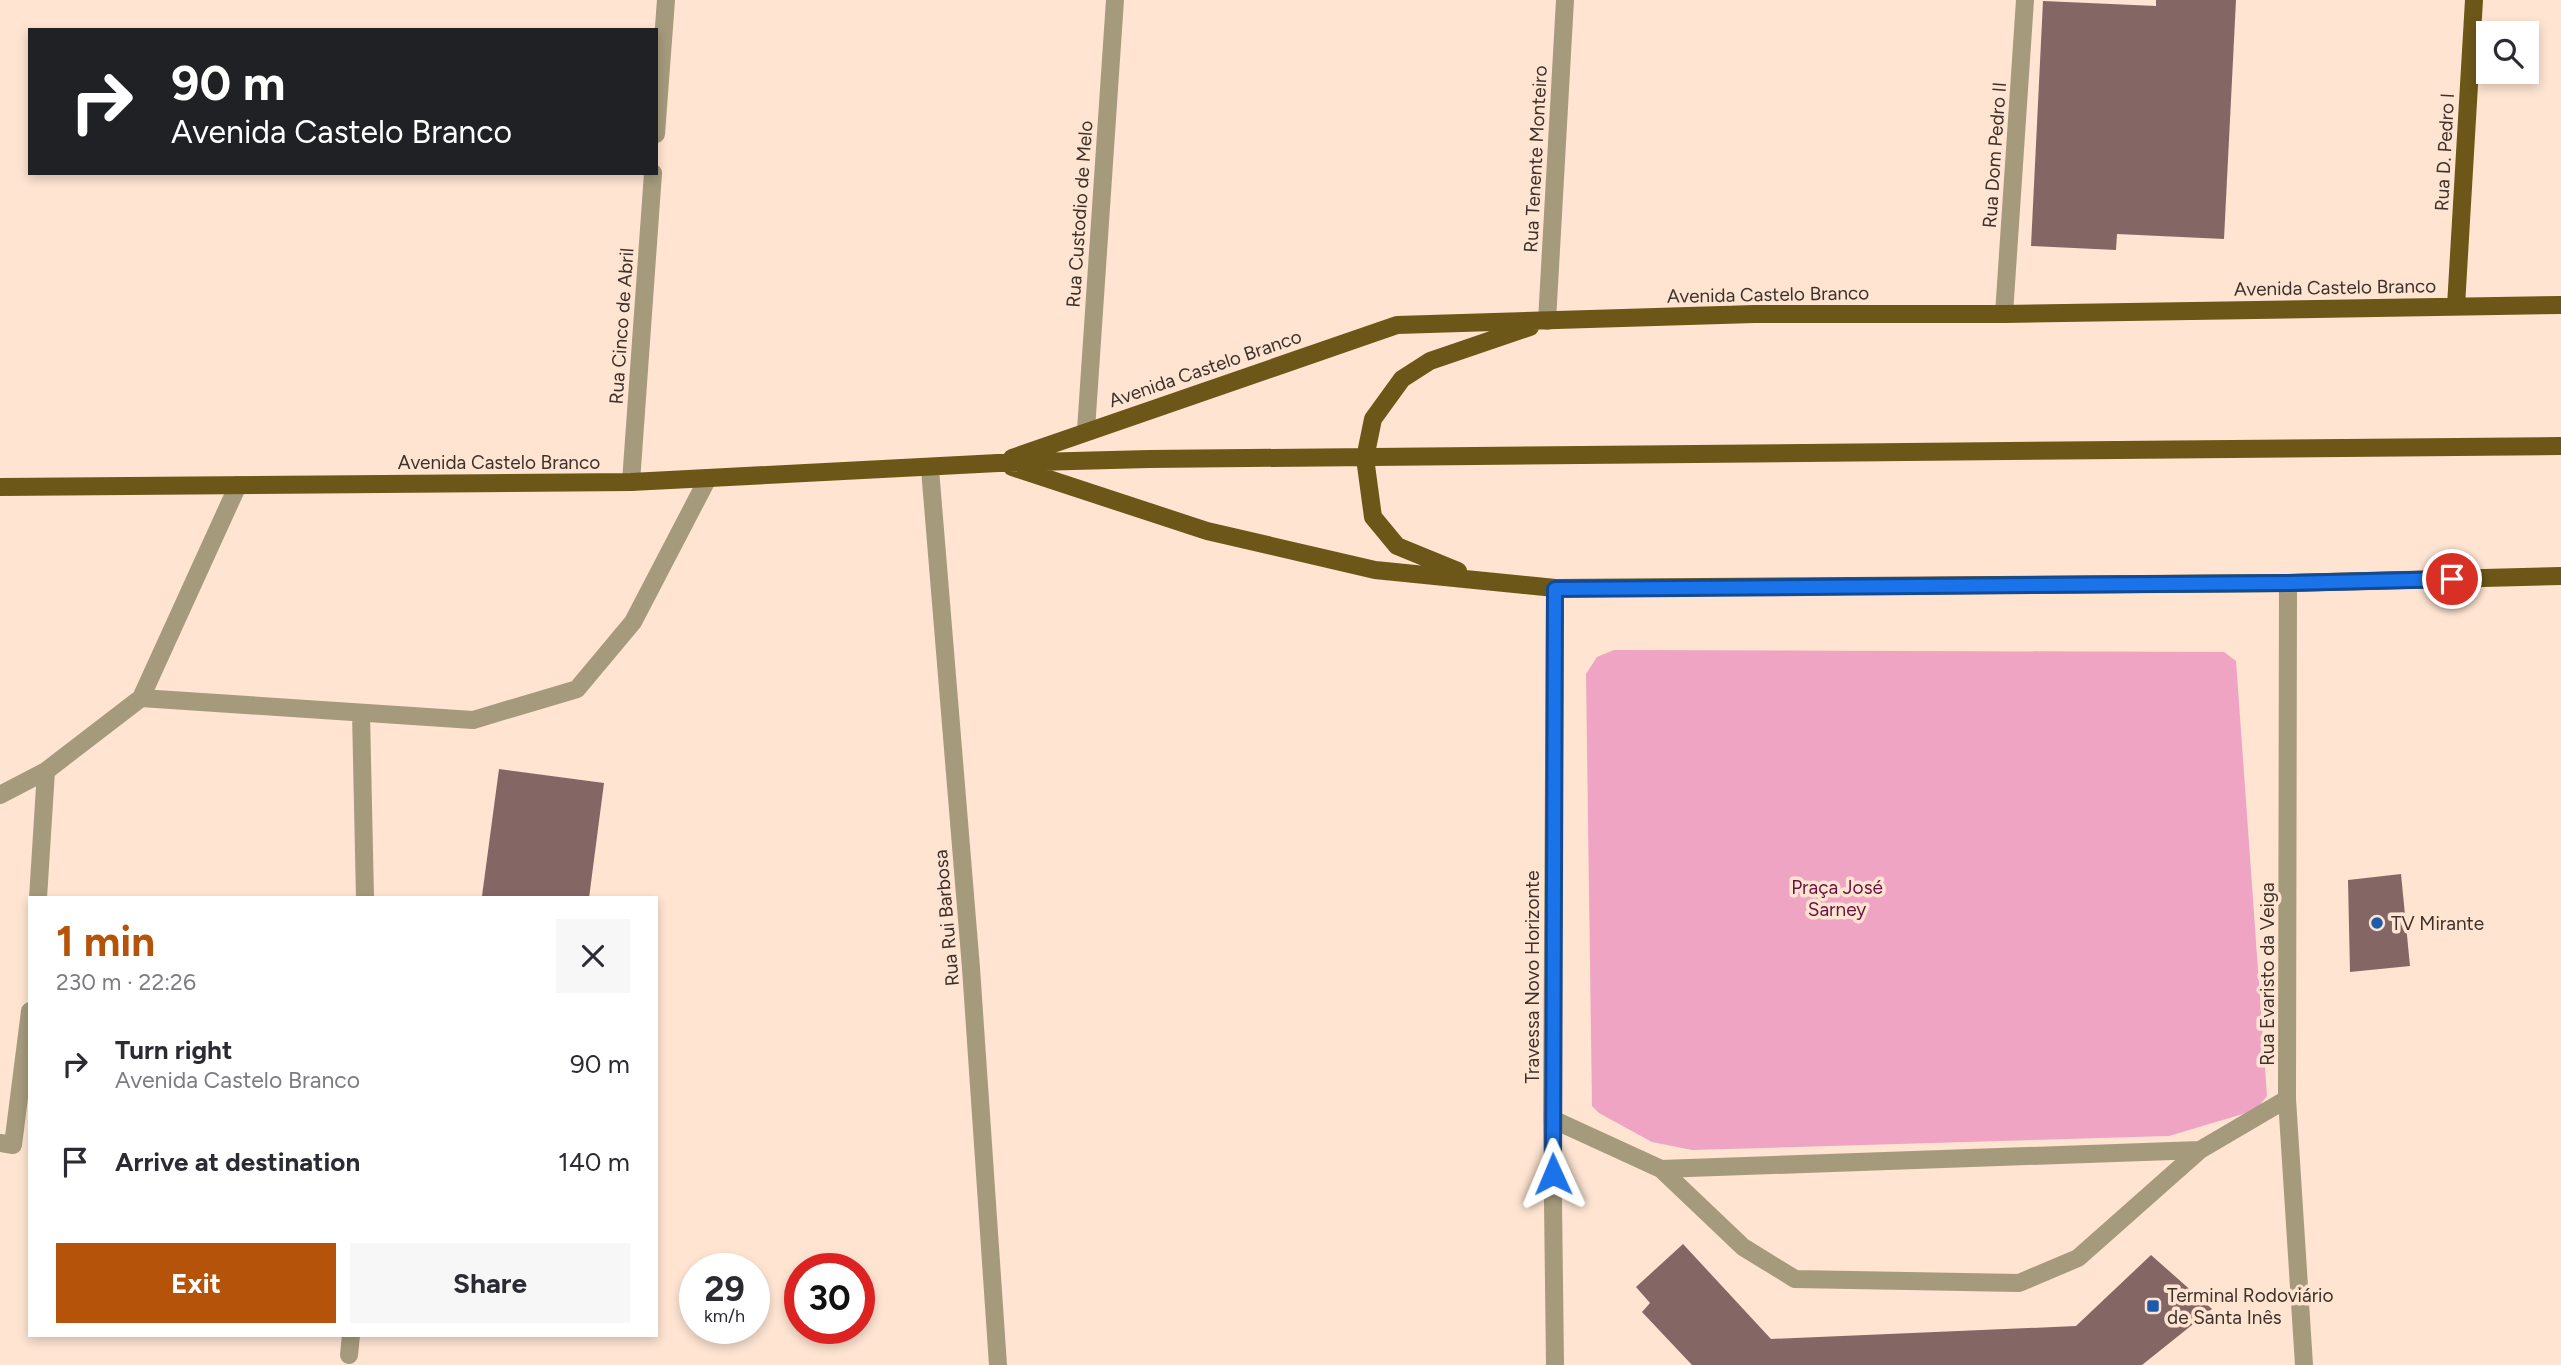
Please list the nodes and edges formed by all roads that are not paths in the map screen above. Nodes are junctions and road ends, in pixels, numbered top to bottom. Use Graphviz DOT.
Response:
graph roads {
  1 [pos="666,0"];
  2 [pos="1115,0"];
  3 [pos="1565,0"];
  4 [pos="2025,0"];
  5 [pos="2474,0"];
  6 [pos="658,107"];
  7 [pos="653,175"];
  8 [pos="2561,305"];
  9 [pos="2456,306"];
  10 [pos="2004,314"];
  11 [pos="1547,321"];
  12 [pos="1086,430"];
  13 [pos="2561,446"];
  14 [pos="1366,458"];
  15 [pos="999,463"];
  16 [pos="930,469"];
  17 [pos="708,478"];
  18 [pos="631,482"];
  19 [pos="238,485"];
  20 [pos="0,487"];
  21 [pos="2561,576"];
  22 [pos="2288,583"];
  23 [pos="1555,589"];
  24 [pos="141,698"];
  25 [pos="360,713"];
  26 [pos="46,771"];
  27 [pos="0,795"];
  28 [pos="38,896"];
  29 [pos="365,896"];
  30 [pos="28,1028"];
  31 [pos="2287,1099"];
  32 [pos="1552,1119"];
  33 [pos="14,1145"];
  34 [pos="2200,1150"];
  35 [pos="1661,1169"];
  36 [pos="351,1337"];
  37 [pos="349,1356"];
  38 [pos="998,1365"];
  39 [pos="1555,1365"];
  40 [pos="2304,1365"];
  1 -- 6 [label="street"];
  2 -- 12 [label="street, Rua Custodio de Melo"];
  3 -- 11 [label="street, Rua Tenente Monteiro"];
  4 -- 10 [label="street, Rua Dom Pedro II"];
  5 -- 9 [label="main road, Rua D. Pedro I"];
  7 -- 18 [label="street, Rua Cinco de Abril"];
  8 -- 9 [label="main road, Avenida Castelo Branco"];
  9 -- 10 [label="main road, Avenida Castelo Branco"];
  10 -- 11 [label="main road, Avenida Castelo Branco"];
  11 -- 12 [label="main road, Avenida Castelo Branco"];
  11 -- 14 [label="main road"];
  12 -- 15 [label="main road, Avenida Castelo Branco"];
  13 -- 14 [label="main road, Avenida Castelo Branco"];
  14 -- 15 [label="main road, Avenida Castelo Branco"];
  14 -- 23 [label="main road"];
  15 -- 16 [label="main road, Avenida Castelo Branco"];
  15 -- 23 [label="main road, Avenida Castelo Branco"];
  16 -- 17 [label="main road, Avenida Castelo Branco"];
  16 -- 38 [label="street, Rua Rui Barbosa"];
  17 -- 18 [label="main road, Avenida Castelo Branco"];
  17 -- 25 [label="street"];
  18 -- 19 [label="main road, Avenida Castelo Branco"];
  19 -- 20 [label="main road, Avenida Castelo Branco"];
  19 -- 24 [label="street"];
  21 -- 22 [label="main road, Avenida Castelo Branco"];
  22 -- 23 [label="main road, Avenida Castelo Branco"];
  22 -- 31 [label="street, Rua Evaristo da Veiga"];
  23 -- 32 [label="street, Travessa Novo Horizonte"];
  24 -- 25 [label="street"];
  24 -- 26 [label="street"];
  25 -- 29 [label="street"];
  26 -- 27 [label="street"];
  26 -- 28 [label="street"];
  30 -- 33 [label="street"];
  31 -- 34 [label="street"];
  31 -- 40 [label="street, Rua Evaristo da Veiga"];
  32 -- 35 [label="street"];
  32 -- 39 [label="street, Travessa Novo Horizonte"];
  34 -- 35 [label="street"];
  34 -- 35 [label="street"];
  36 -- 37 [label="street"];
}
